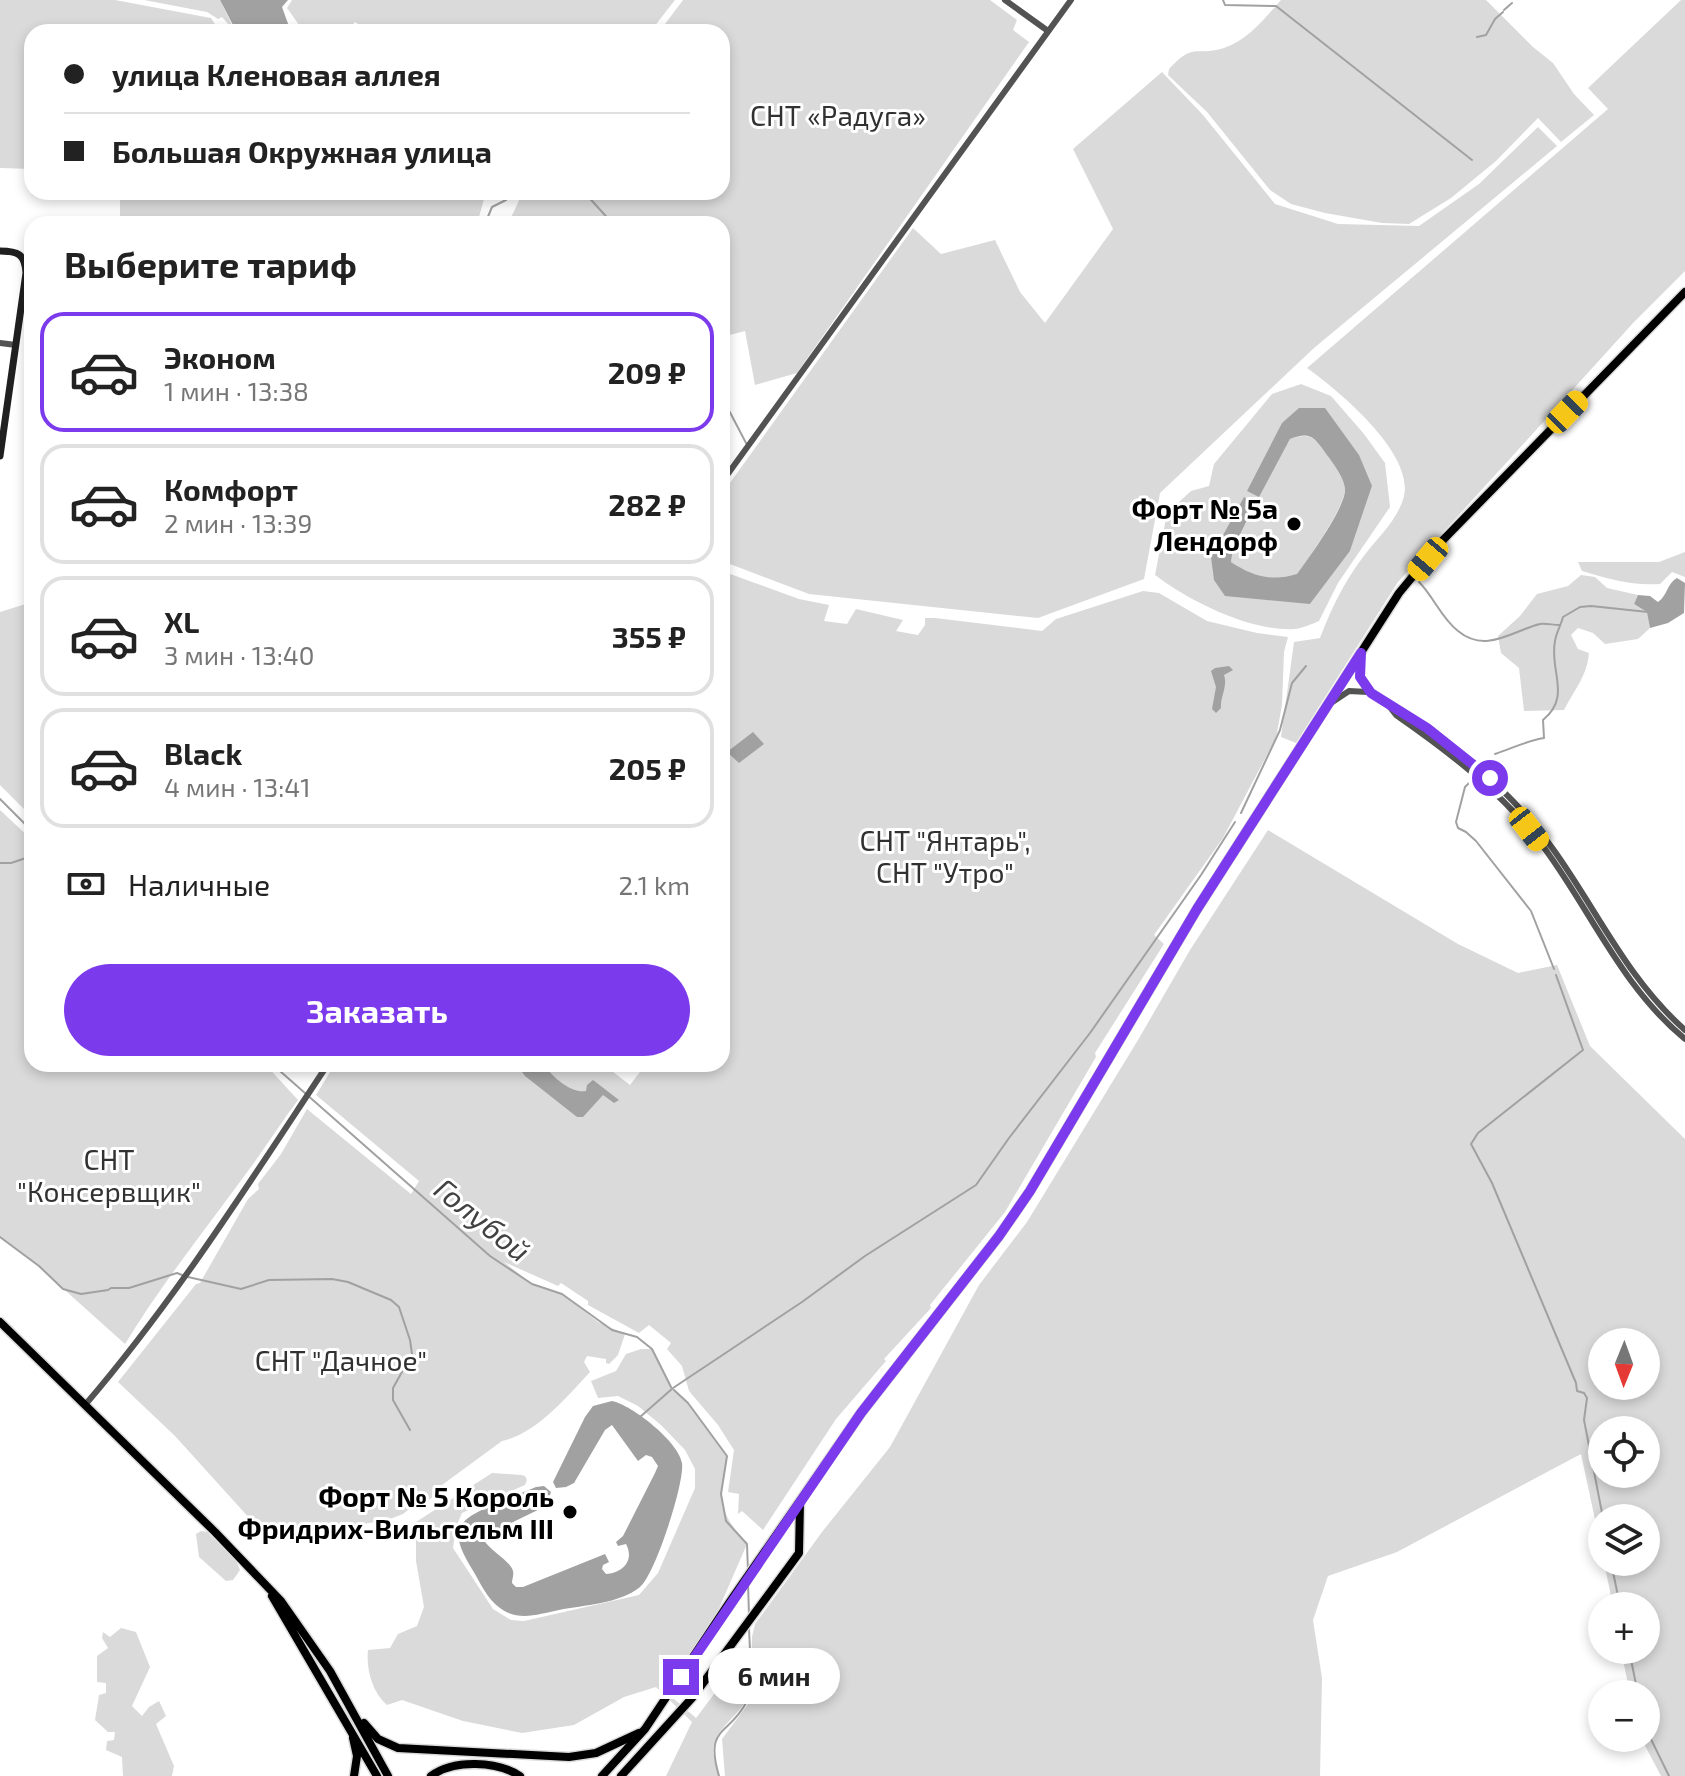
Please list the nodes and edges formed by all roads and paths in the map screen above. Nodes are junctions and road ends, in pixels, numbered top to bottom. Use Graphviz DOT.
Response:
graph roads {
  1 [pos="1005,0"];
  2 [pos="1071,0"];
  3 [pos="1048,31"];
  4 [pos="0,251"];
  5 [pos="24,258"];
  6 [pos="24,287"];
  7 [pos="1685,292"];
  8 [pos="0,343"];
  9 [pos="16,345"];
  10 [pos="0,456"];
  11 [pos="730,471"];
  12 [pos="1361,653"];
  13 [pos="1371,693"];
  14 [pos="1329,705"];
  15 [pos="1389,706"];
  16 [pos="1685,1030"];
  17 [pos="1685,1039"];
  18 [pos="323,1072"];
  19 [pos="0,1322"];
  20 [pos="85,1405"];
  21 [pos="800,1501"];
  22 [pos="255,1573"];
  23 [pos="342,1693"];
  24 [pos="347,1723"];
  25 [pos="645,1729"];
  26 [pos="640,1756"];
  27 [pos="354,1776"];
  28 [pos="377,1776"];
  29 [pos="388,1776"];
  30 [pos="431,1776"];
  31 [pos="520,1776"];
  32 [pos="602,1776"];
  33 [pos="621,1776"];
  34 [pos="628,1776"];
  1 -- 3 [label="street"];
  2 -- 3 [label="street"];
  3 -- 11 [label="street"];
  4 -- 5 [label="main road"];
  6 -- 9 [label="main road"];
  7 -- 12 [label="main road"];
  8 -- 9 [label="street"];
  9 -- 10 [label="main road"];
  12 -- 13 [label="street"];
  12 -- 14 [label="main road"];
  13 -- 14 [label="street"];
  13 -- 15 [label="street"];
  14 -- 21 [label="main road"];
  15 -- 16 [label="street"];
  15 -- 17 [label="street"];
  18 -- 20 [label="street"];
  19 -- 20 [label="main road"];
  20 -- 22 [label="main road"];
  21 -- 25 [label="main road"];
  21 -- 26 [label="main road"];
  22 -- 23 [label="main road"];
  22 -- 24 [label="main road"];
  23 -- 25 [label="main road"];
  23 -- 29 [label="main road"];
  24 -- 27 [label="main road"];
  24 -- 28 [label="main road"];
  25 -- 32 [label="main road"];
  26 -- 33 [label="main road"];
  26 -- 34 [label="main road"];
  30 -- 31 [label="main road"];
}
